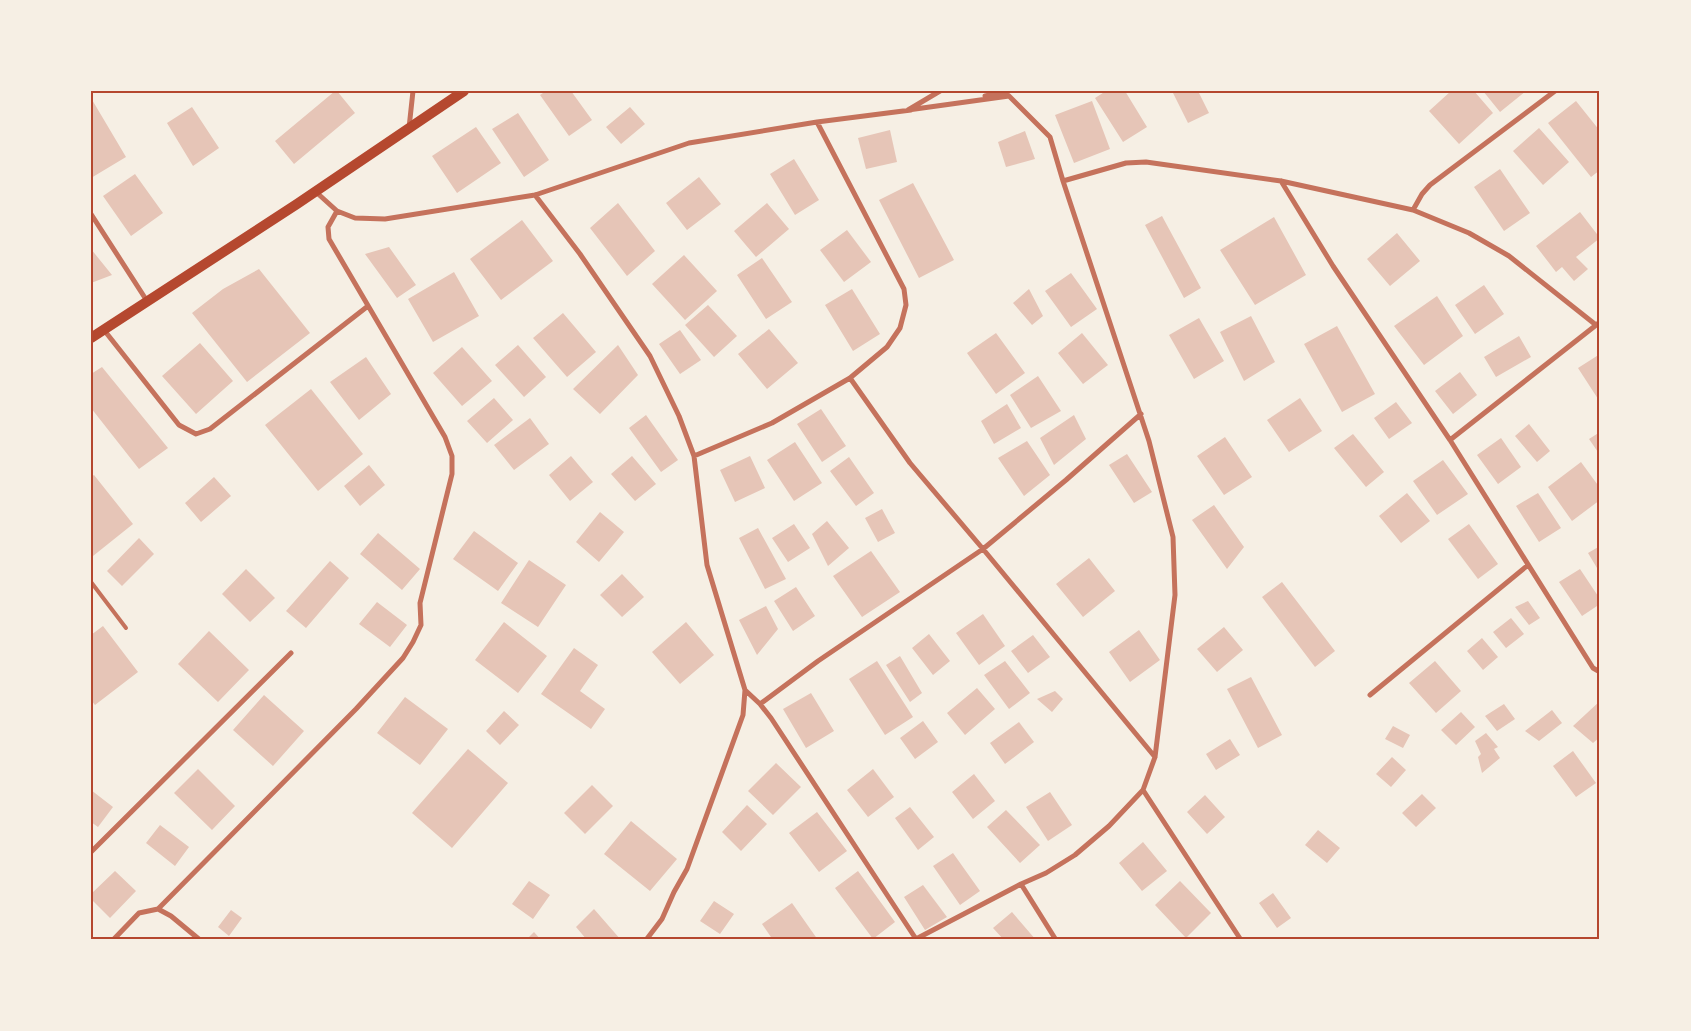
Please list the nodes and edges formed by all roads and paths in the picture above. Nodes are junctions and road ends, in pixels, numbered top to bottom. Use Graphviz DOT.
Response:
graph roads {
  1 [pos="413,91"];
  2 [pos="464,91"];
  3 [pos="940,91"];
  4 [pos="1555,91"];
  5 [pos="1009,93"];
  6 [pos="908,110"];
  7 [pos="817,122"];
  8 [pos="409,128"];
  9 [pos="1281,181"];
  10 [pos="1063,182"];
  11 [pos="315,191"];
  12 [pos="535,196"];
  13 [pos="1413,210"];
  14 [pos="337,211"];
  15 [pos="91,214"];
  16 [pos="147,301"];
  17 [pos="368,306"];
  18 [pos="1598,323"];
  19 [pos="104,330"];
  20 [pos="91,338"];
  21 [pos="850,378"];
  22 [pos="1141,414"];
  23 [pos="1450,440"];
  24 [pos="694,456"];
  25 [pos="983,548"];
  26 [pos="1528,565"];
  27 [pos="91,582"];
  28 [pos="126,628"];
  29 [pos="291,652"];
  30 [pos="1600,672"];
  31 [pos="745,690"];
  32 [pos="1370,695"];
  33 [pos="760,704"];
  34 [pos="1155,757"];
  35 [pos="1142,790"];
  36 [pos="91,852"];
  37 [pos="1021,884"];
  38 [pos="158,909"];
  39 [pos="915,939"];
  40 [pos="114,940"];
  41 [pos="200,940"];
  42 [pos="646,940"];
  43 [pos="1056,940"];
  44 [pos="1241,940"];
  1 -- 8 [label="street"];
  2 -- 8 [label="main road"];
  3 -- 6 [label="street"];
  4 -- 13 [label="street"];
  5 -- 6 [label="street"];
  5 -- 10 [label="street"];
  6 -- 7 [label="street"];
  7 -- 12 [label="street"];
  7 -- 21 [label="street"];
  8 -- 11 [label="main road"];
  9 -- 10 [label="street"];
  9 -- 13 [label="street"];
  9 -- 23 [label="street"];
  10 -- 22 [label="street"];
  11 -- 14 [label="street"];
  11 -- 16 [label="main road"];
  12 -- 14 [label="street"];
  12 -- 24 [label="street"];
  13 -- 18 [label="street"];
  14 -- 17 [label="street"];
  15 -- 16 [label="street"];
  16 -- 19 [label="main road"];
  17 -- 19 [label="street"];
  17 -- 38 [label="street"];
  18 -- 23 [label="street"];
  19 -- 20 [label="main road"];
  21 -- 24 [label="street"];
  21 -- 25 [label="street"];
  22 -- 25 [label="street"];
  22 -- 34 [label="street"];
  23 -- 26 [label="street"];
  24 -- 31 [label="street"];
  25 -- 33 [label="street"];
  25 -- 34 [label="street"];
  26 -- 30 [label="street"];
  26 -- 32 [label="street"];
  27 -- 28 [label="lane"];
  29 -- 36 [label="street"];
  31 -- 33 [label="street"];
  31 -- 42 [label="street"];
  33 -- 39 [label="street"];
  34 -- 35 [label="street"];
  35 -- 37 [label="street"];
  35 -- 44 [label="street"];
  37 -- 39 [label="street"];
  37 -- 43 [label="street"];
  38 -- 40 [label="street"];
  38 -- 41 [label="street"];
}
